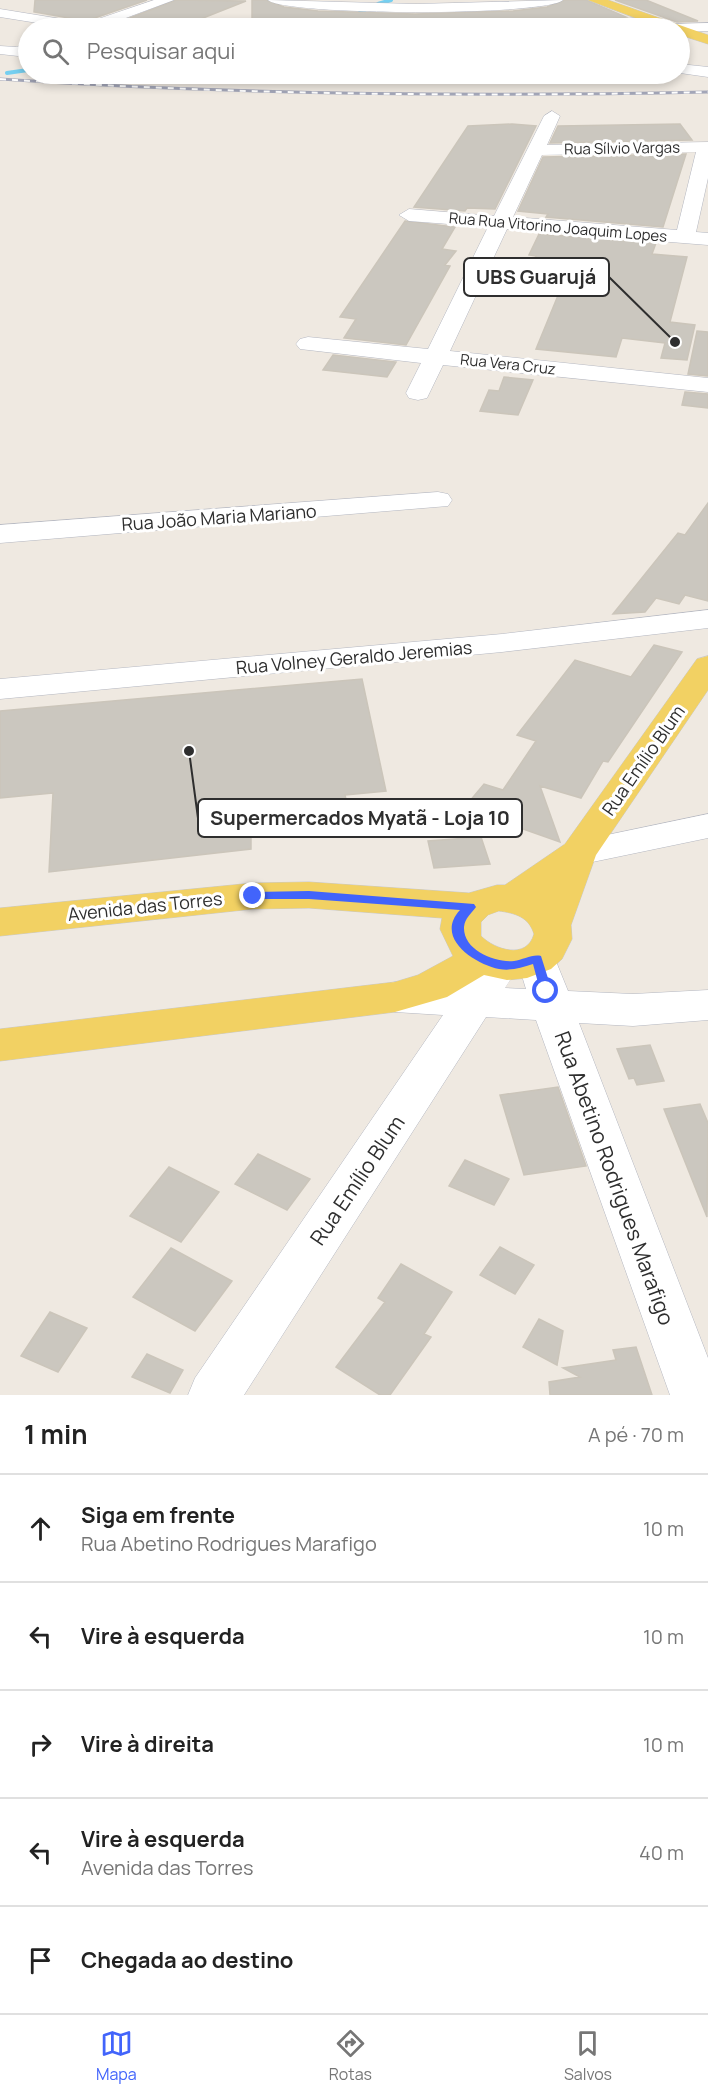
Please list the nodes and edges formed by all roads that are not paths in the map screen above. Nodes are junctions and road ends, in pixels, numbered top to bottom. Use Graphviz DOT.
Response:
graph roads {
  1 [pos="167,0"];
  2 [pos="275,0"];
  3 [pos="556,0"];
  4 [pos="595,0"];
  5 [pos="28,3"];
  6 [pos="376,8"];
  7 [pos="0,13"];
  8 [pos="29,18"];
  9 [pos="116,18"];
  10 [pos="382,18"];
  11 [pos="645,18"];
  12 [pos="708,27"];
  13 [pos="690,28"];
  14 [pos="690,34"];
  15 [pos="708,40"];
  16 [pos="0,50"];
  17 [pos="18,50"];
  18 [pos="690,70"];
  19 [pos="708,72"];
  20 [pos="552,116"];
  21 [pos="707,147"];
  22 [pos="536,150"];
  23 [pos="409,214"];
  24 [pos="501,222"];
  25 [pos="685,237"];
  26 [pos="708,239"];
  27 [pos="308,344"];
  28 [pos="436,357"];
  29 [pos="708,385"];
  30 [pos="418,393"];
  31 [pos="438,500"];
  32 [pos="0,534"];
  33 [pos="708,619"];
  34 [pos="708,666"];
  35 [pos="0,689"];
  36 [pos="708,826"];
  37 [pos="578,853"];
  38 [pos="512,899"];
  39 [pos="470,907"];
  40 [pos="0,922"];
  41 [pos="509,962"];
  42 [pos="395,997"];
  43 [pos="708,1005"];
  44 [pos="551,1006"];
  45 [pos="0,1045"];
  46 [pos="214,1395"];
  47 [pos="696,1395"];
  1 -- 9 [label="street"];
  2 -- 6 [label="street"];
  3 -- 6 [label="street"];
  4 -- 11 [label="main road"];
  5 -- 7 [label="street"];
  6 -- 10 [label="street"];
  7 -- 8 [label="street"];
  12 -- 13 [label="street"];
  14 -- 15 [label="main road"];
  16 -- 17 [label="street"];
  18 -- 19 [label="street"];
  20 -- 22 [label="street"];
  21 -- 22 [label="street, Rua Sílvio Vargas"];
  21 -- 25 [label="street"];
  22 -- 24 [label="street"];
  23 -- 24 [label="street, Rua Rua Vitorino Joaquim Lopes"];
  24 -- 25 [label="street, Rua Rua Vitorino Joaquim Lopes"];
  24 -- 28 [label="street"];
  25 -- 26 [label="street, Rua Rua Vitorino Joaquim Lopes"];
  27 -- 28 [label="street, Rua Vera Cruz"];
  28 -- 29 [label="street, Rua Vera Cruz"];
  28 -- 30 [label="street"];
  31 -- 32 [label="street, Rua João Maria Mariano"];
  33 -- 35 [label="street, Rua Volney Geraldo Jeremias"];
  34 -- 37 [label="main road, Rua Emílio Blum"];
  36 -- 37 [label="street"];
  37 -- 38 [label="main road, Rua Emílio Blum"];
  37 -- 41 [label="main road, Rua Emílio Blum"];
  38 -- 39 [label="main road"];
  38 -- 41 [label="main road"];
  39 -- 40 [label="main road, Avenida das Torres"];
  39 -- 41 [label="main road"];
  41 -- 42 [label="street"];
  41 -- 44 [label="street"];
  41 -- 44 [label="street, Rua Abetino Rodrigues Marafigo"];
  41 -- 46 [label="street, Rua Emílio Blum"];
  42 -- 45 [label="main road"];
  43 -- 44 [label="street"];
  44 -- 47 [label="street, Rua Abetino Rodrigues Marafigo"];
}
